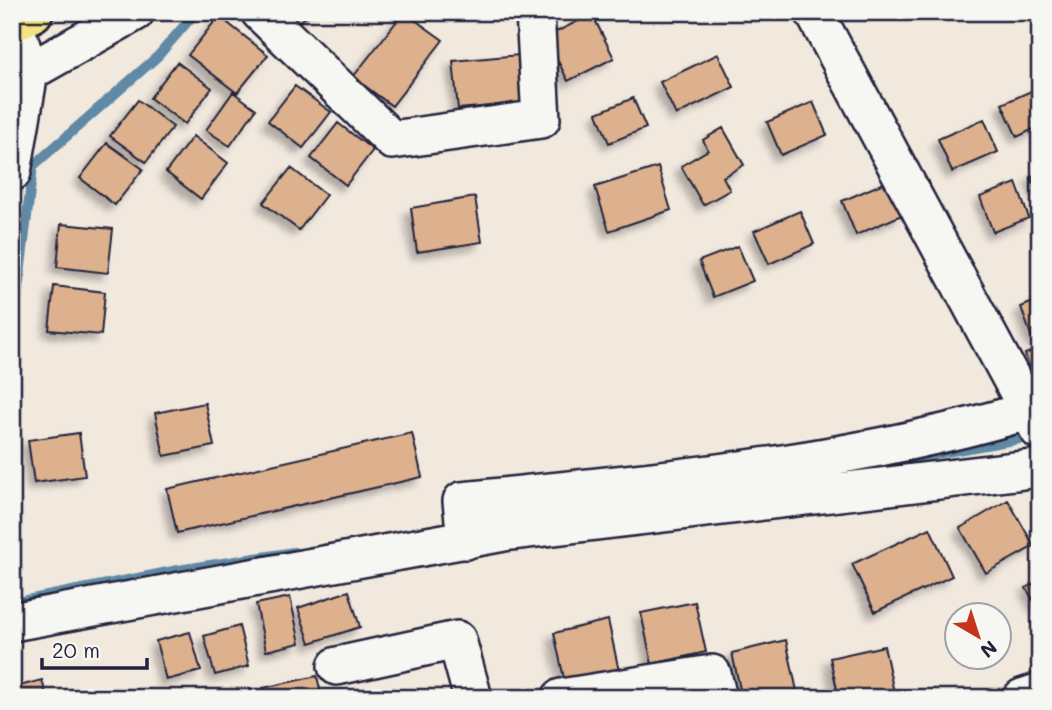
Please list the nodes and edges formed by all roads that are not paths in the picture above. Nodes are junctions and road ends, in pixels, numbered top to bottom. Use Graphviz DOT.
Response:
graph roads {
  1 [pos="135,12"];
  2 [pos="260,12"];
  3 [pos="535,12"];
  4 [pos="814,12"];
  5 [pos="20,19"];
  6 [pos="29,72"];
  7 [pos="12,172"];
  8 [pos="1036,416"];
  9 [pos="814,457"];
  10 [pos="1040,468"];
  11 [pos="821,495"];
  12 [pos="466,540"];
  13 [pos="12,622"];
  14 [pos="337,666"];
  15 [pos="1040,692"];
  16 [pos="472,698"];
  17 [pos="561,698"];
  18 [pos="718,698"];
  19 [pos="1021,698"];
  1 -- 6 [label="street"];
  2 -- 3 [label="street"];
  4 -- 8 [label="street"];
  5 -- 6 [label="street"];
  6 -- 7 [label="street"];
  8 -- 9 [label="street"];
  9 -- 11 [label="street"];
  9 -- 12 [label="street"];
  10 -- 11 [label="street"];
  11 -- 12 [label="street"];
  12 -- 13 [label="street"];
  14 -- 16 [label="street"];
  15 -- 19 [label="street"];
  17 -- 18 [label="street"];
}
